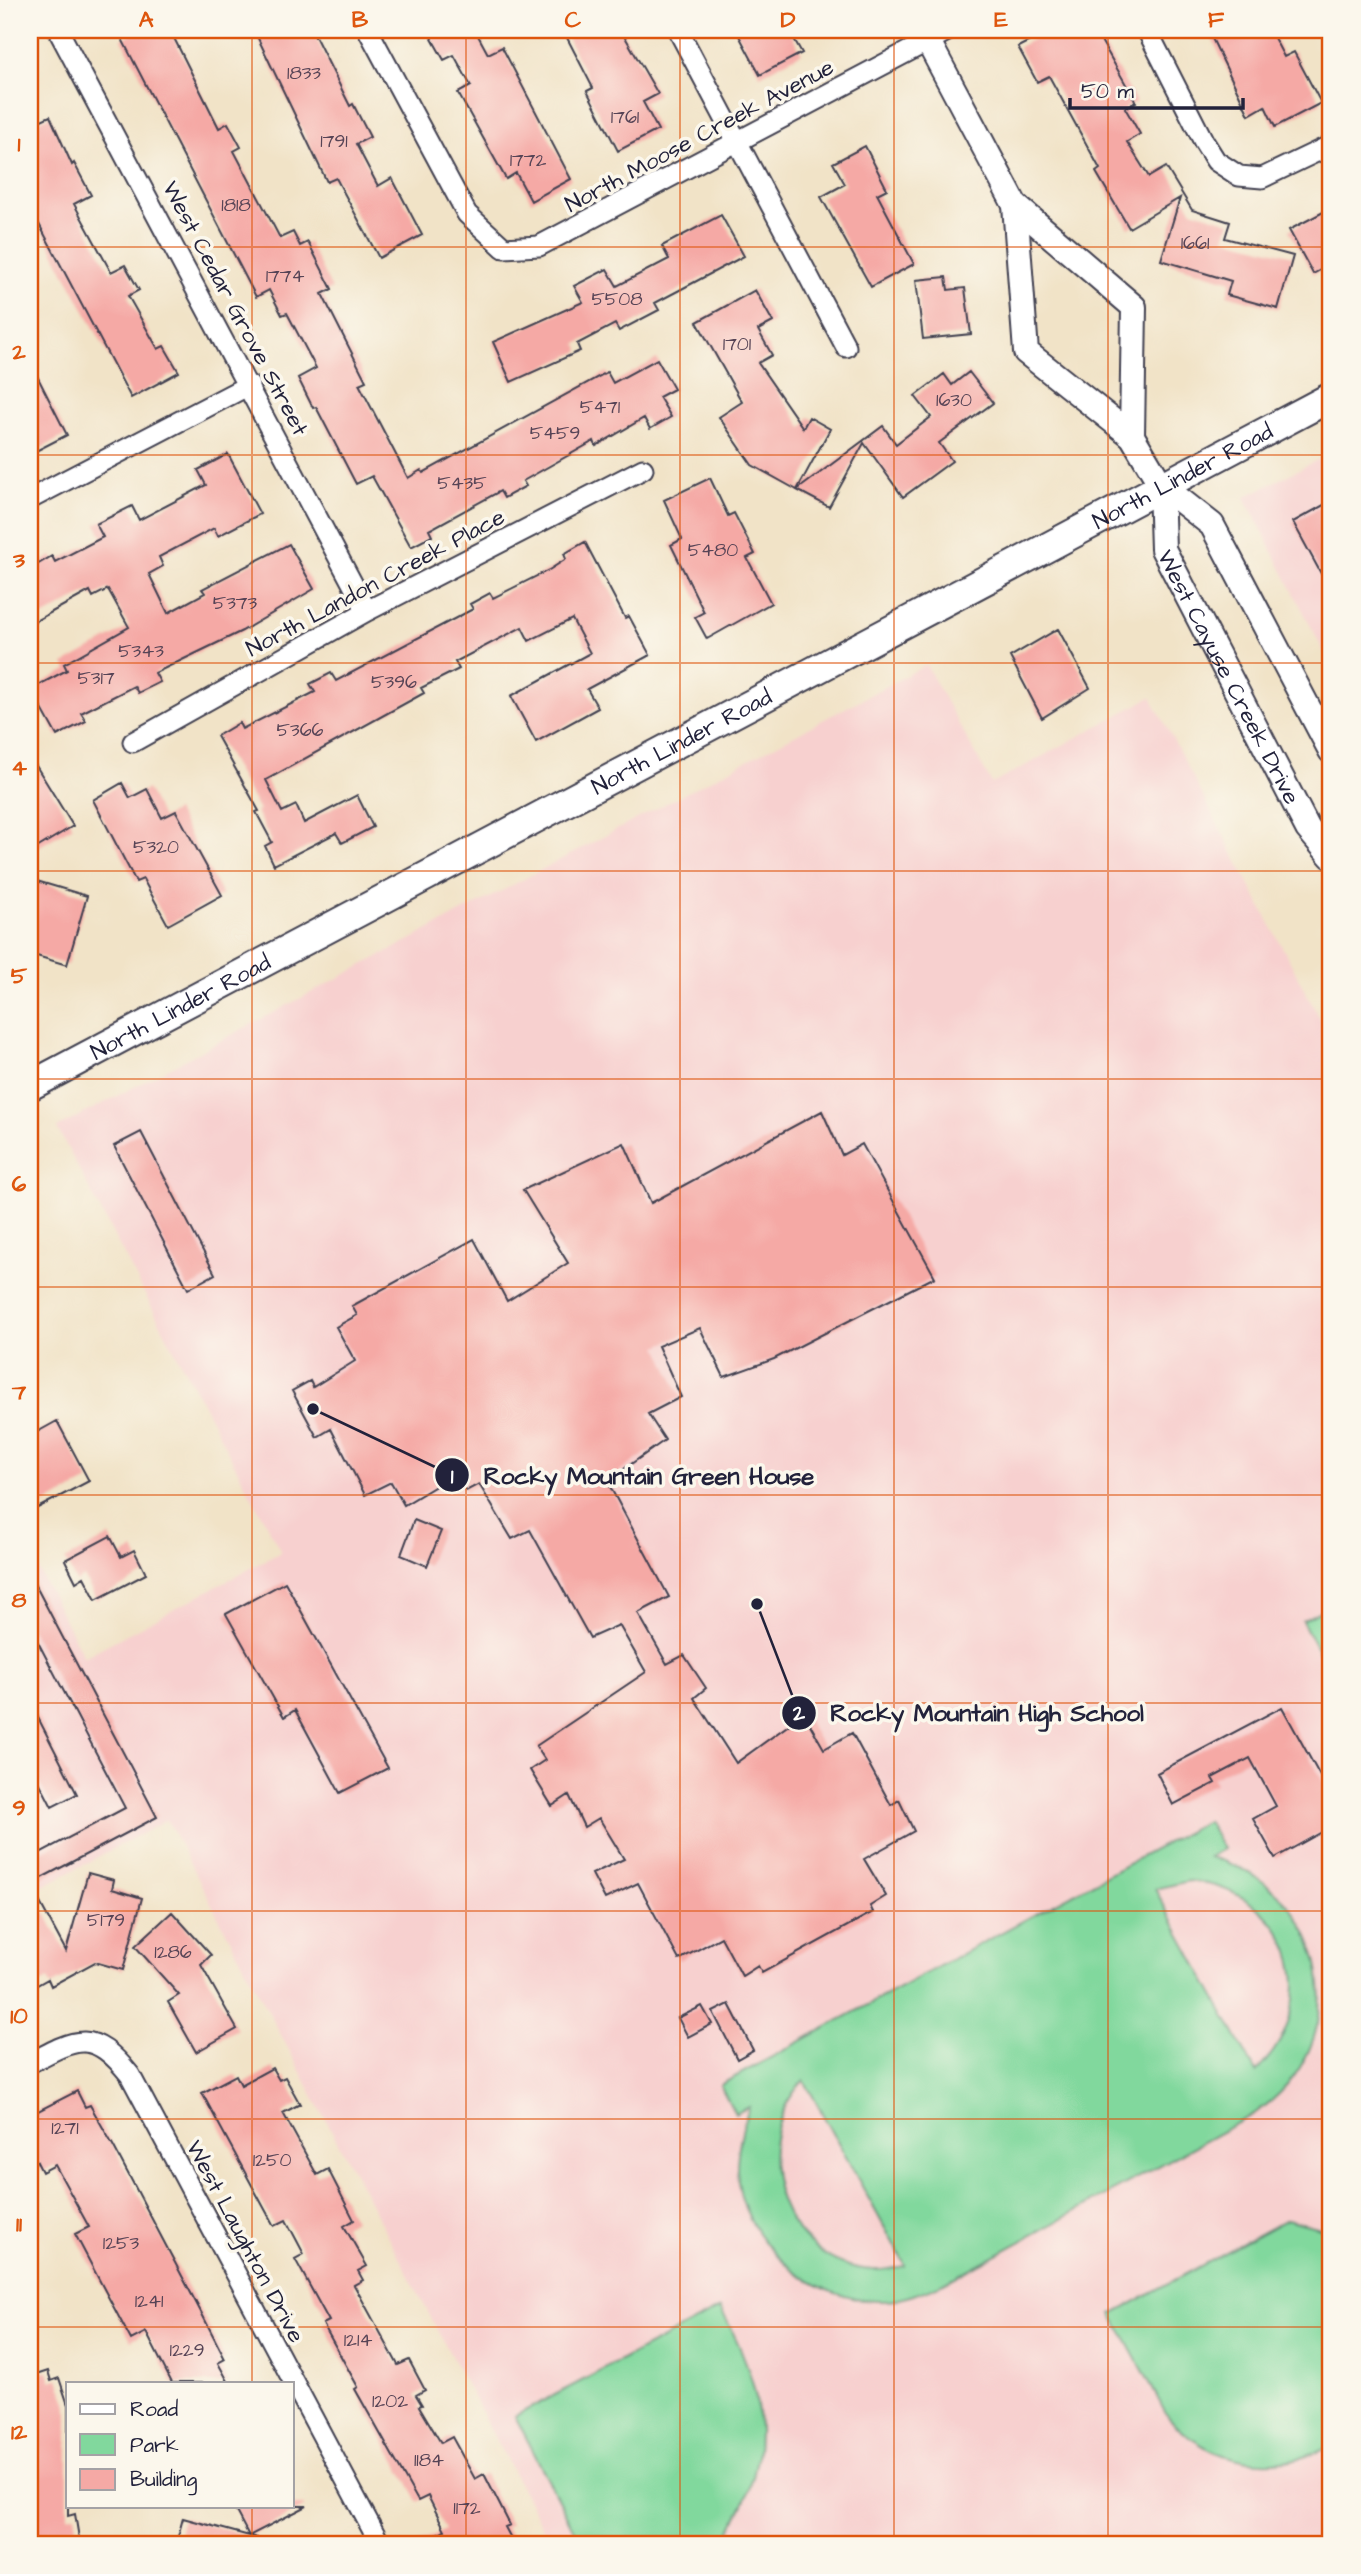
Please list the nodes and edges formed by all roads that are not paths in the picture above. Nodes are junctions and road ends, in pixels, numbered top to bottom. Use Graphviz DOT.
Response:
graph roads {
  1 [pos="58,30"];
  2 [pos="368,30"];
  3 [pos="678,30"];
  4 [pos="1147,30"];
  5 [pos="933,33"];
  6 [pos="738,142"];
  7 [pos="1331,145"];
  8 [pos="1015,205"];
  9 [pos="846,347"];
  10 [pos="249,385"];
  11 [pos="1331,397"];
  12 [pos="1132,436"];
  13 [pos="643,469"];
  14 [pos="1161,485"];
  15 [pos="30,499"];
  16 [pos="367,611"];
  17 [pos="133,742"];
  18 [pos="1331,751"];
  19 [pos="1331,856"];
  20 [pos="30,1086"];
  21 [pos="30,2063"];
  22 [pos="294,2382"];
  23 [pos="294,2383"];
  24 [pos="380,2544"];
  1 -- 10 [label="street, West Cedar Grove Street"];
  2 -- 6 [label="street, North Moose Creek Avenue"];
  3 -- 6 [label="street"];
  4 -- 7 [label="street"];
  5 -- 6 [label="street, North Moose Creek Avenue"];
  5 -- 8 [label="street, West Cayuse Creek Drive"];
  6 -- 9 [label="street"];
  8 -- 12 [label="street, West Cayuse Creek Drive"];
  8 -- 12 [label="street, West Cayuse Creek Drive"];
  10 -- 15 [label="street"];
  10 -- 16 [label="street, West Cedar Grove Street"];
  11 -- 14 [label="main road, North Linder Road"];
  12 -- 14 [label="street, West Cayuse Creek Drive"];
  13 -- 16 [label="street, North Landon Creek Place"];
  14 -- 18 [label="street, West Cayuse Creek Drive"];
  14 -- 19 [label="street, West Cayuse Creek Drive"];
  14 -- 20 [label="main road, North Linder Road"];
  16 -- 17 [label="street, North Landon Creek Place"];
  21 -- 22 [label="street, West Laughton Drive"];
  23 -- 24 [label="street, West Laughton Drive"];
}
